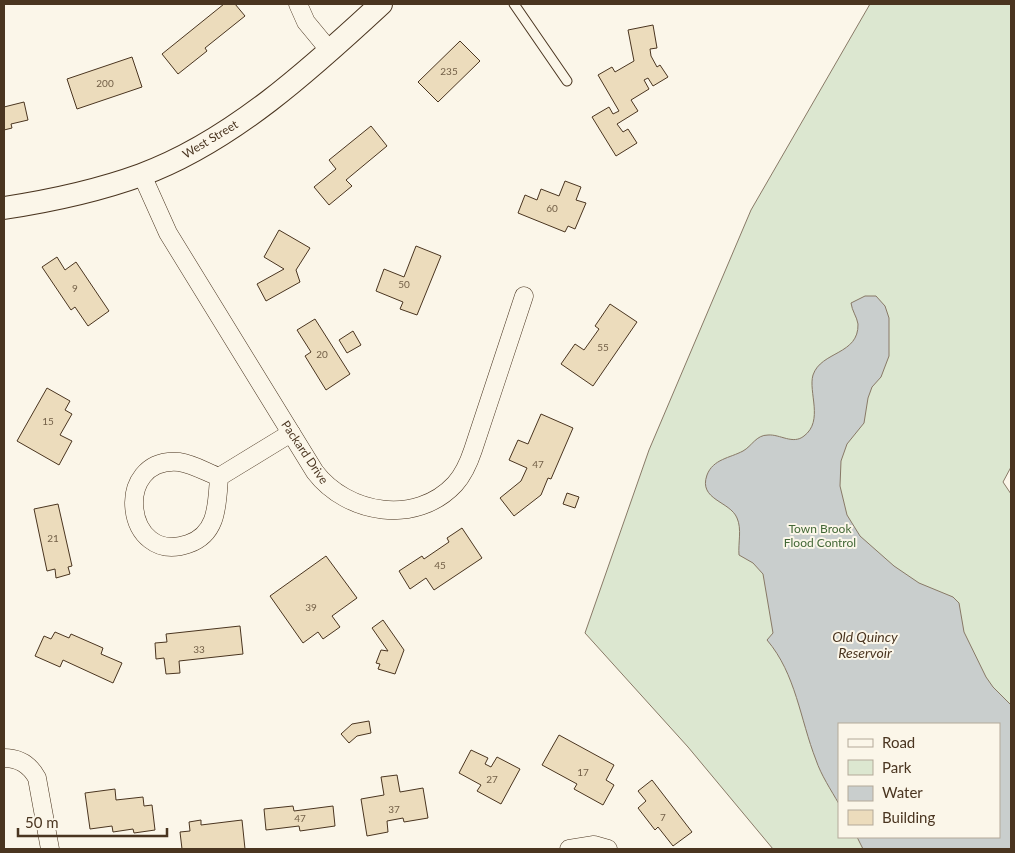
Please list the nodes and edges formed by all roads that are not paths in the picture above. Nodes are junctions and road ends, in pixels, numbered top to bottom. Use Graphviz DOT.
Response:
graph roads {
  1 [pos="298,4"];
  2 [pos="381,4"];
  3 [pos="514,4"];
  4 [pos="330,51"];
  5 [pos="567,81"];
  6 [pos="142,175"];
  7 [pos="4,208"];
  8 [pos="524,296"];
  9 [pos="291,433"];
  10 [pos="218,477"];
  11 [pos="12,759"];
  12 [pos="50,849"];
  13 [pos="569,849"];
  14 [pos="608,849"];
  1 -- 4 [label="street"];
  2 -- 4 [label="street, West Street"];
  3 -- 5 [label="lane"];
  4 -- 6 [label="street, West Street"];
  6 -- 7 [label="street, West Street"];
  6 -- 9 [label="street, Packard Drive"];
  8 -- 9 [label="street, Packard Drive"];
  9 -- 10 [label="street"];
  10 -- 10 [label="street"];
  11 -- 12 [label="street"];
  13 -- 14 [label="street"];
}
